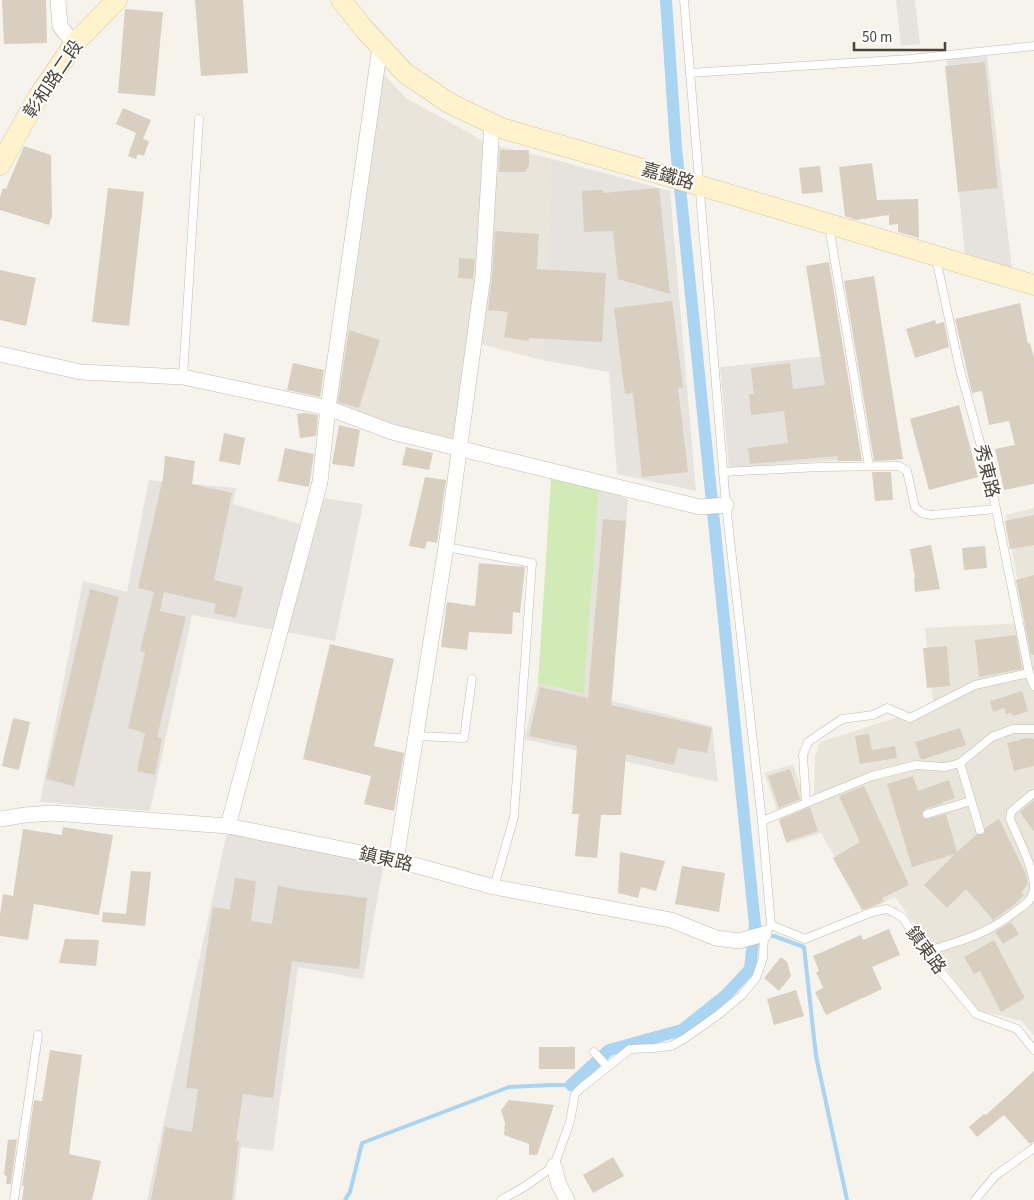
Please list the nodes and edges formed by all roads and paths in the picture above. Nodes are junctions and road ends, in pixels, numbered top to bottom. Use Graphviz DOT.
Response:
graph roads {
  1 [pos="58,0"];
  2 [pos="117,0"];
  3 [pos="341,0"];
  4 [pos="684,0"];
  5 [pos="74,44"];
  6 [pos="1034,46"];
  7 [pos="380,47"];
  8 [pos="690,73"];
  9 [pos="199,119"];
  10 [pos="492,124"];
  11 [pos="0,165"];
  12 [pos="687,182"];
  13 [pos="828,224"];
  14 [pos="935,256"];
  15 [pos="1034,285"];
  16 [pos="0,354"];
  17 [pos="183,376"];
  18 [pos="328,408"];
  19 [pos="460,448"];
  20 [pos="869,466"];
  21 [pos="724,472"];
  22 [pos="721,505"];
  23 [pos="996,509"];
  24 [pos="446,547"];
  25 [pos="1029,673"];
  26 [pos="472,679"];
  27 [pos="1034,686"];
  28 [pos="1034,729"];
  29 [pos="416,736"];
  30 [pos="960,763"];
  31 [pos="1033,794"];
  32 [pos="971,801"];
  33 [pos="806,803"];
  34 [pos="927,814"];
  35 [pos="0,819"];
  36 [pos="762,821"];
  37 [pos="228,826"];
  38 [pos="980,830"];
  39 [pos="396,860"];
  40 [pos="494,887"];
  41 [pos="768,930"];
  42 [pos="925,952"];
  43 [pos="38,1035"];
  44 [pos="1034,1050"];
  45 [pos="594,1052"];
  46 [pos="608,1066"];
  47 [pos="1034,1148"];
  48 [pos="554,1166"];
  49 [pos="14,1200"];
  50 [pos="501,1200"];
  51 [pos="567,1200"];
  52 [pos="976,1200"];
  1 -- 5 [label="street"];
  2 -- 5 [label="street, 彰和路二段"];
  3 -- 7 [label="street, 嘉鐵路"];
  4 -- 8 [label="lane"];
  5 -- 11 [label="street, 彰和路二段"];
  6 -- 8 [label="lane"];
  7 -- 10 [label="street, 嘉鐵路"];
  7 -- 18 [label="street"];
  8 -- 12 [label="lane"];
  9 -- 17 [label="lane"];
  10 -- 12 [label="street, 嘉鐵路"];
  10 -- 19 [label="street"];
  12 -- 13 [label="street, 嘉鐵路"];
  12 -- 21 [label="lane"];
  13 -- 14 [label="street, 嘉鐵路"];
  13 -- 20 [label="lane"];
  14 -- 15 [label="street, 嘉鐵路"];
  14 -- 23 [label="lane, 秀東路"];
  16 -- 17 [label="street"];
  17 -- 18 [label="street"];
  18 -- 19 [label="street"];
  18 -- 37 [label="street"];
  19 -- 22 [label="street"];
  19 -- 24 [label="street"];
  20 -- 21 [label="lane"];
  20 -- 23 [label="lane"];
  21 -- 22 [label="lane"];
  22 -- 36 [label="lane"];
  23 -- 25 [label="lane, 秀東路"];
  24 -- 29 [label="street"];
  24 -- 40 [label="lane"];
  25 -- 27 [label="lane, 秀東路"];
  25 -- 33 [label="lane"];
  26 -- 29 [label="lane"];
  28 -- 30 [label="lane"];
  29 -- 39 [label="street"];
  30 -- 32 [label="lane"];
  30 -- 33 [label="lane"];
  31 -- 42 [label="lane"];
  32 -- 34 [label="lane"];
  32 -- 38 [label="lane"];
  33 -- 36 [label="lane"];
  35 -- 37 [label="street, 鎮東路"];
  36 -- 41 [label="lane"];
  37 -- 39 [label="street, 鎮東路"];
  39 -- 40 [label="street, 鎮東路"];
  40 -- 41 [label="street, 鎮東路"];
  41 -- 42 [label="lane, 鎮東路"];
  41 -- 46 [label="lane"];
  42 -- 44 [label="lane, 鎮東路"];
  43 -- 49 [label="lane"];
  45 -- 46 [label="lane"];
  46 -- 48 [label="lane"];
  47 -- 52 [label="lane"];
  48 -- 50 [label="lane"];
  48 -- 51 [label="street"];
}
